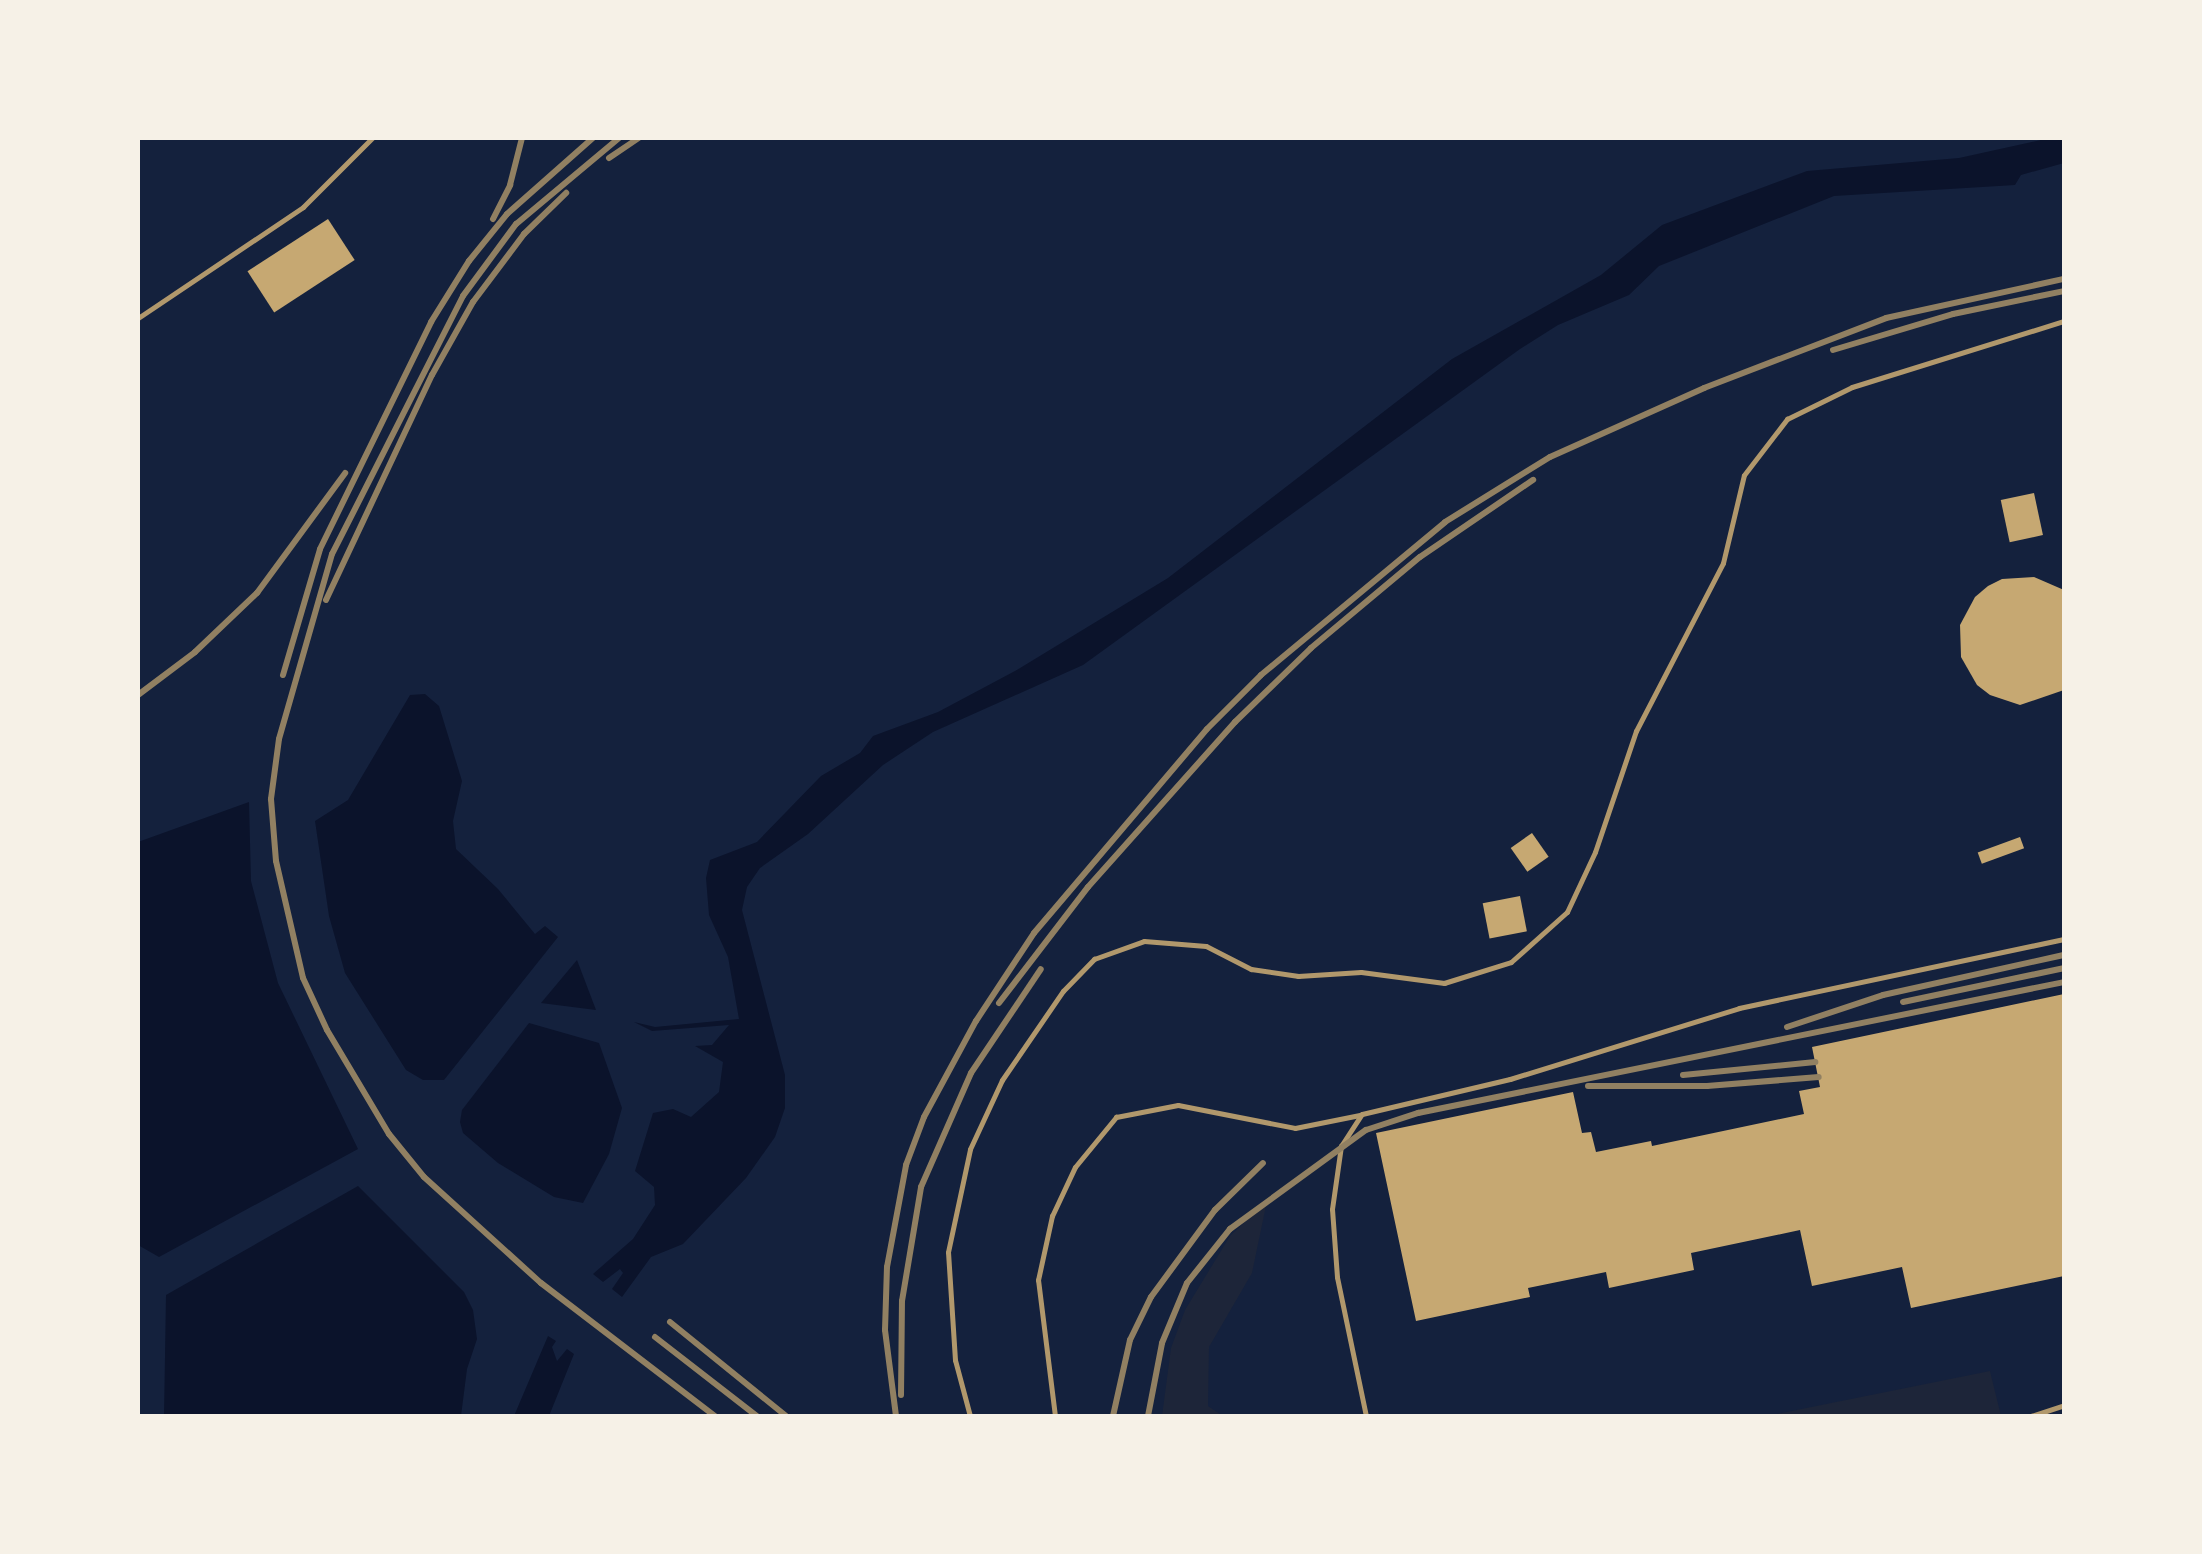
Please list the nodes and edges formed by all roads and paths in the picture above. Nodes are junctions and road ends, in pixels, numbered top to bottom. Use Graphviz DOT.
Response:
graph roads {
  1 [pos="372,138"];
  2 [pos="138,318"];
  3 [pos="2064,321"];
  4 [pos="2064,939"];
  5 [pos="1362,1114"];
  6 [pos="2064,1405"];
  7 [pos="970,1416"];
  8 [pos="1055,1416"];
  9 [pos="1366,1416"];
  10 [pos="2031,1416"];
  1 -- 2 [label="lane"];
  3 -- 7 [label="lane"];
  4 -- 5 [label="lane"];
  5 -- 8 [label="lane"];
  5 -- 9 [label="lane"];
  6 -- 10 [label="lane"];
}
